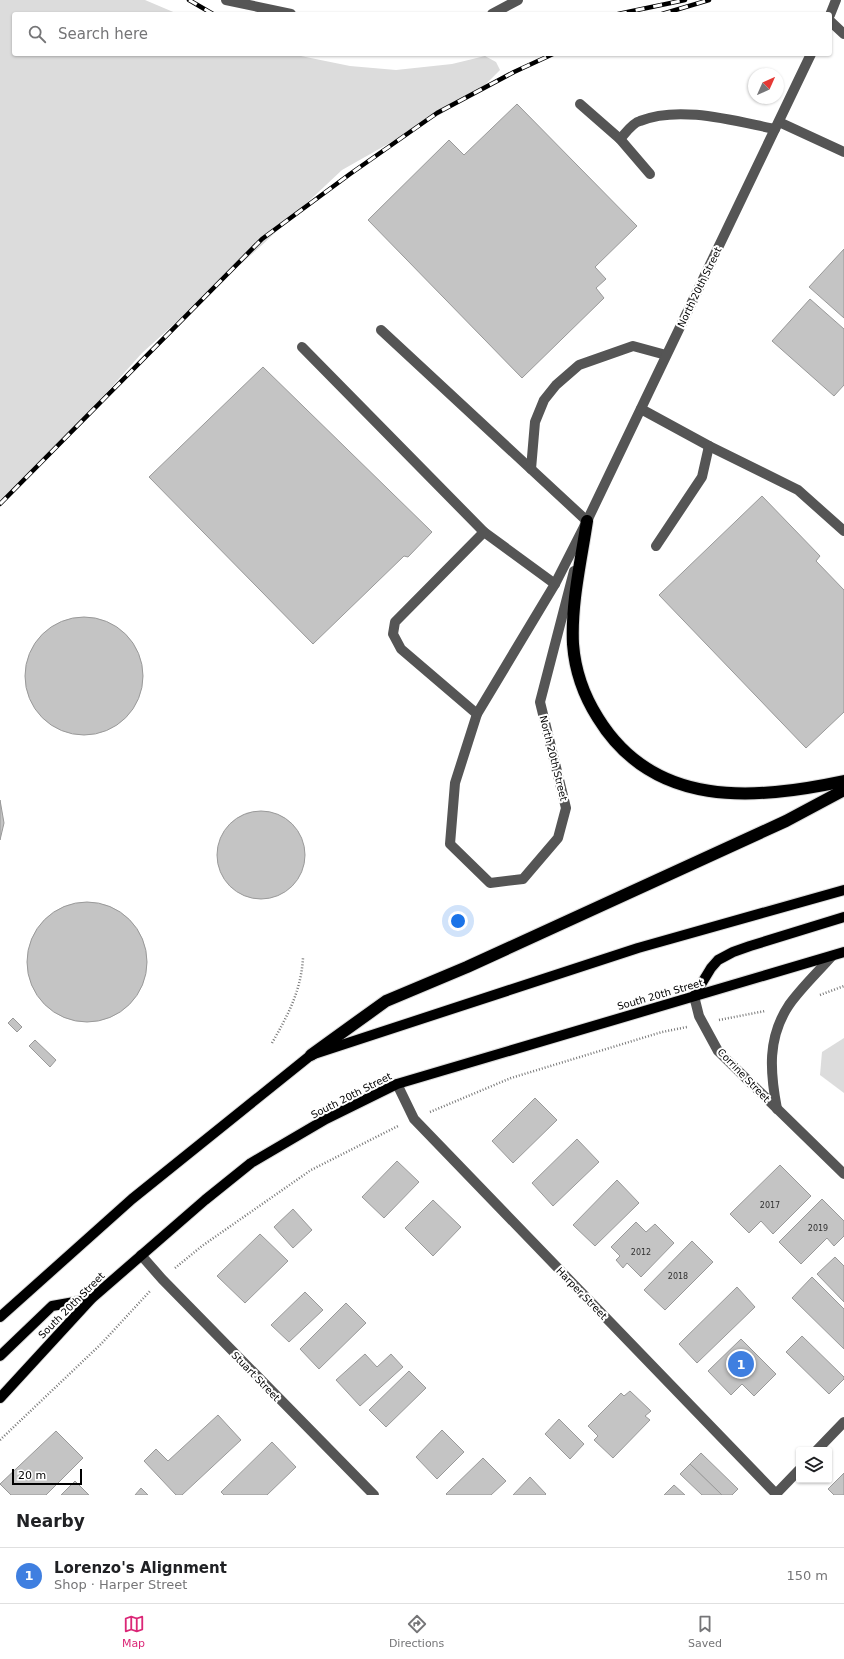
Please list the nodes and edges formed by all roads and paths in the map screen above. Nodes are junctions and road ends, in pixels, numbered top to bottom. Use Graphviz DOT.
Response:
graph roads {
  1 [pos="226,0"];
  2 [pos="518,0"];
  3 [pos="836,0"];
  4 [pos="282,12"];
  5 [pos="496,12"];
  6 [pos="831,12"];
  7 [pos="832,23"];
  8 [pos="844,34"];
  9 [pos="811,56"];
  10 [pos="580,104"];
  11 [pos="777,126"];
  12 [pos="620,139"];
  13 [pos="844,152"];
  14 [pos="650,174"];
  15 [pos="381,330"];
  16 [pos="302,347"];
  17 [pos="666,355"];
  18 [pos="641,408"];
  19 [pos="709,446"];
  20 [pos="531,469"];
  21 [pos="587,521"];
  22 [pos="844,531"];
  23 [pos="484,532"];
  24 [pos="656,546"];
  25 [pos="555,584"];
  26 [pos="477,714"];
  27 [pos="844,781"];
  28 [pos="844,790"];
  29 [pos="844,890"];
  30 [pos="844,917"];
  31 [pos="844,952"];
  32 [pos="832,956"];
  33 [pos="303,958"];
  34 [pos="844,986"];
  35 [pos="694,996"];
  36 [pos="817,996"];
  37 [pos="789,1005"];
  38 [pos="703,1024"];
  39 [pos="272,1043"];
  40 [pos="311,1055"];
  41 [pos="397,1084"];
  42 [pos="777,1109"];
  43 [pos="414,1119"];
  44 [pos="844,1174"];
  45 [pos="141,1255"];
  46 [pos="162,1279"];
  47 [pos="92,1299"];
  48 [pos="0,1317"];
  49 [pos="0,1356"];
  50 [pos="0,1398"];
  51 [pos="844,1422"];
  52 [pos="0,1440"];
  53 [pos="820,1447"];
  54 [pos="796,1473"];
  55 [pos="374,1495"];
  56 [pos="776,1495"];
  1 -- 4 [label="street"];
  2 -- 5 [label="street"];
  3 -- 6 [label="street"];
  7 -- 8 [label="street"];
  9 -- 11 [label="street, North 20th Street"];
  10 -- 12 [label="street"];
  11 -- 12 [label="street"];
  11 -- 13 [label="street"];
  11 -- 17 [label="street, North 20th Street"];
  12 -- 14 [label="street"];
  15 -- 20 [label="street"];
  16 -- 23 [label="street"];
  17 -- 18 [label="street, North 20th Street"];
  17 -- 20 [label="street"];
  18 -- 19 [label="street"];
  18 -- 21 [label="street, North 20th Street"];
  19 -- 22 [label="street"];
  19 -- 24 [label="street"];
  20 -- 21 [label="street"];
  21 -- 25 [label="street, North 20th Street"];
  21 -- 26 [label="street, North 20th Street"];
  21 -- 27 [label="highway"];
  23 -- 25 [label="street"];
  23 -- 26 [label="street"];
  25 -- 26 [label="street, North 20th Street"];
  28 -- 40 [label="highway"];
  29 -- 40 [label="main road"];
  30 -- 35 [label="main road"];
  31 -- 32 [label="main road, South 20th Street"];
  32 -- 35 [label="main road, South 20th Street"];
  32 -- 37 [label="street, Corrine Street"];
  33 -- 39 [label="path"];
  34 -- 36 [label="path"];
  35 -- 38 [label="street, Corrine Street"];
  35 -- 41 [label="main road, South 20th Street"];
  37 -- 38 [label="path"];
  37 -- 42 [label="street, Corrine Street"];
  38 -- 42 [label="street, Corrine Street"];
  38 -- 43 [label="path"];
  40 -- 48 [label="main road"];
  41 -- 43 [label="street, Harper Street"];
  41 -- 45 [label="main road, South 20th Street"];
  42 -- 44 [label="street, Corrine Street"];
  43 -- 46 [label="path"];
  43 -- 56 [label="street, Harper Street"];
  45 -- 46 [label="street, Stuart Street"];
  45 -- 47 [label="main road, South 20th Street"];
  46 -- 52 [label="path"];
  46 -- 55 [label="street, Stuart Street"];
  47 -- 49 [label="main road"];
  47 -- 50 [label="main road, South 20th Street"];
  51 -- 53 [label="street"];
  54 -- 56 [label="street"];
}
